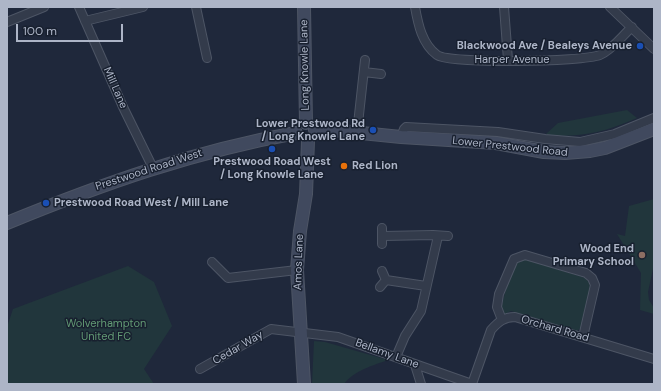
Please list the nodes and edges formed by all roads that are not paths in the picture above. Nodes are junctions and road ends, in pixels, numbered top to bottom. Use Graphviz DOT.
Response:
graph roads {
  1 [pos="44,7"];
  2 [pos="79,7"];
  3 [pos="143,7"];
  4 [pos="196,7"];
  5 [pos="304,7"];
  6 [pos="415,7"];
  7 [pos="504,7"];
  8 [pos="610,7"];
  9 [pos="85,21"];
  10 [pos="7,22"];
  11 [pos="632,27"];
  12 [pos="654,50"];
  13 [pos="207,58"];
  14 [pos="365,60"];
  15 [pos="508,60"];
  16 [pos="364,72"];
  17 [pos="380,74"];
  18 [pos="654,118"];
  19 [pos="311,126"];
  20 [pos="654,129"];
  21 [pos="296,133"];
  22 [pos="357,133"];
  23 [pos="401,137"];
  24 [pos="308,141"];
  25 [pos="153,168"];
  26 [pos="7,223"];
  27 [pos="382,236"];
  28 [pos="438,236"];
  29 [pos="448,236"];
  30 [pos="212,262"];
  31 [pos="296,270"];
  32 [pos="382,271"];
  33 [pos="386,280"];
  34 [pos="426,286"];
  35 [pos="380,287"];
  36 [pos="502,320"];
  37 [pos="300,333"];
  38 [pos="583,337"];
  39 [pos="396,357"];
  40 [pos="654,359"];
  41 [pos="415,365"];
  42 [pos="200,369"];
  43 [pos="304,384"];
  44 [pos="421,384"];
  45 [pos="472,384"];
  1 -- 10 [label="street"];
  2 -- 9 [label="street, Mill Lane"];
  3 -- 9 [label="street"];
  4 -- 13 [label="street"];
  5 -- 19 [label="street, Long Knowle Lane"];
  6 -- 15 [label="street, Harper Avenue"];
  7 -- 15 [label="street"];
  8 -- 11 [label="street"];
  9 -- 25 [label="street, Mill Lane"];
  11 -- 12 [label="street"];
  11 -- 15 [label="street, Harper Avenue"];
  14 -- 16 [label="street"];
  16 -- 17 [label="street"];
  16 -- 22 [label="street"];
  18 -- 23 [label="street"];
  19 -- 21 [label="street"];
  19 -- 22 [label="street, Lower Prestwood Road"];
  19 -- 24 [label="street"];
  20 -- 23 [label="street, Lower Prestwood Road"];
  21 -- 24 [label="street"];
  21 -- 25 [label="street, Prestwood Road West"];
  22 -- 23 [label="street, Lower Prestwood Road"];
  24 -- 31 [label="street, Amos Lane"];
  25 -- 26 [label="street, Prestwood Road West"];
  27 -- 28 [label="street"];
  28 -- 29 [label="street"];
  28 -- 34 [label="street"];
  30 -- 31 [label="street"];
  31 -- 37 [label="street, Amos Lane"];
  32 -- 33 [label="street"];
  33 -- 34 [label="street"];
  33 -- 35 [label="street"];
  34 -- 39 [label="street"];
  36 -- 38 [label="street, Orchard Road"];
  36 -- 38 [label="street"];
  36 -- 45 [label="street"];
  37 -- 39 [label="street, Bellamy Lane"];
  37 -- 42 [label="street, Cedar Way"];
  37 -- 43 [label="street, Amos Lane"];
  38 -- 40 [label="street, Orchard Road"];
  39 -- 41 [label="street, Bellamy Lane"];
  41 -- 44 [label="street"];
  41 -- 45 [label="street, Bellamy Lane"];
}
